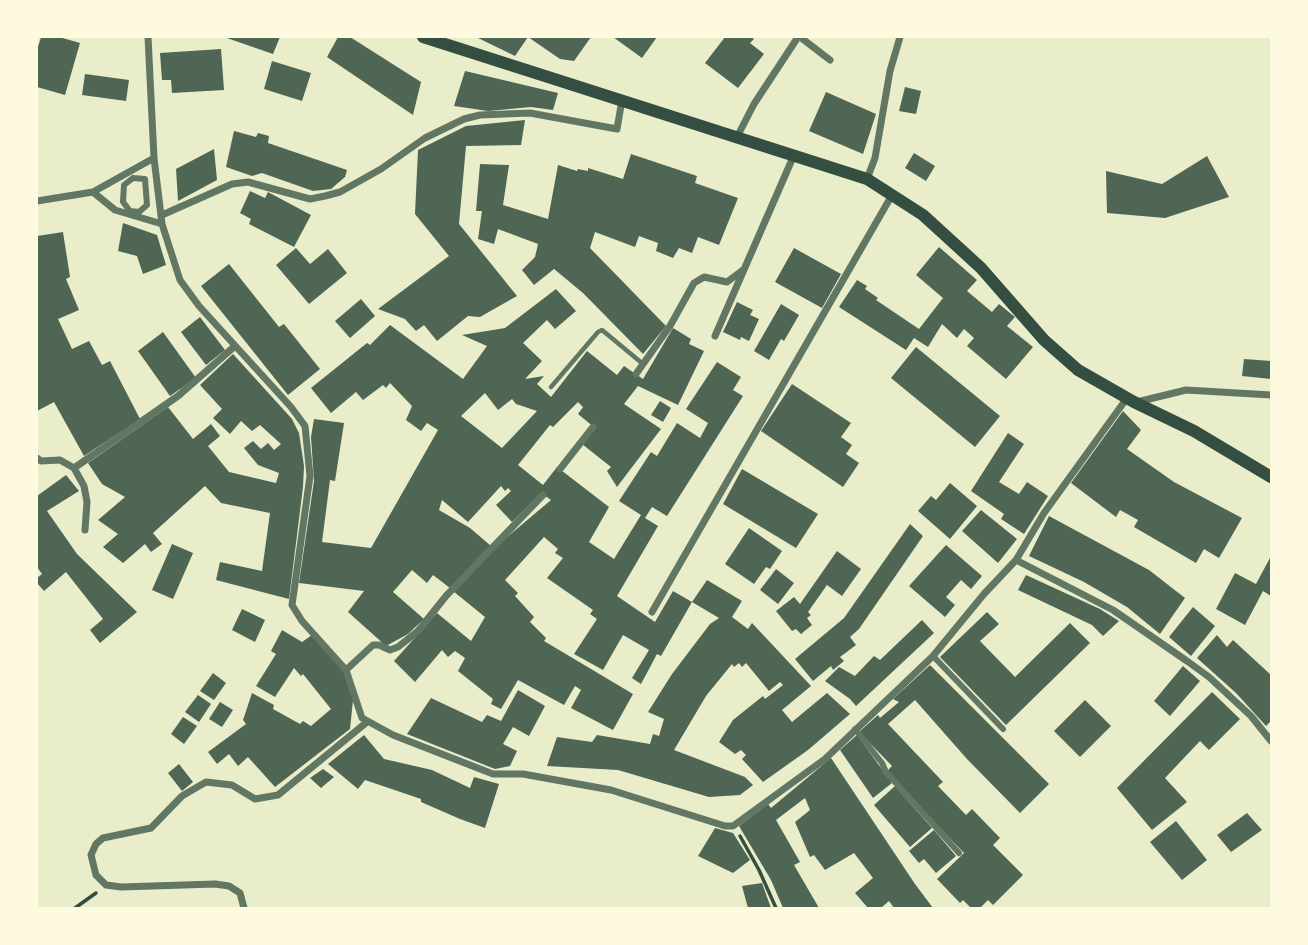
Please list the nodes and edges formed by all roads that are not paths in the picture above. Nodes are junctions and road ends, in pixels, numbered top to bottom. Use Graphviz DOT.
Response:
graph roads {
  1 [pos="148,37"];
  2 [pos="799,37"];
  3 [pos="900,37"];
  4 [pos="432,38"];
  5 [pos="830,60"];
  6 [pos="622,99"];
  7 [pos="737,137"];
  8 [pos="793,155"];
  9 [pos="154,158"];
  10 [pos="867,179"];
  11 [pos="93,192"];
  12 [pos="892,195"];
  13 [pos="37,201"];
  14 [pos="143,211"];
  15 [pos="162,220"];
  16 [pos="744,269"];
  17 [pos="715,336"];
  18 [pos="235,346"];
  19 [pos="643,364"];
  20 [pos="636,374"];
  21 [pos="551,387"];
  22 [pos="1271,395"];
  23 [pos="1130,400"];
  24 [pos="593,426"];
  25 [pos="37,458"];
  26 [pos="74,468"];
  27 [pos="560,469"];
  28 [pos="1271,477"];
  29 [pos="543,495"];
  30 [pos="85,530"];
  31 [pos="1016,560"];
  32 [pos="652,612"];
  33 [pos="933,656"];
  34 [pos="346,670"];
  35 [pos="367,722"];
  36 [pos="855,729"];
  37 [pos="1003,729"];
  38 [pos="1271,741"];
  39 [pos="959,853"];
  40 [pos="244,908"];
  1 -- 9 [label="street"];
  2 -- 5 [label="street"];
  2 -- 7 [label="street"];
  3 -- 10 [label="street"];
  4 -- 6 [label="main road"];
  6 -- 7 [label="main road"];
  6 -- 15 [label="street"];
  7 -- 8 [label="main road"];
  8 -- 10 [label="main road"];
  8 -- 16 [label="street"];
  9 -- 11 [label="street"];
  9 -- 15 [label="street"];
  10 -- 12 [label="main road"];
  11 -- 13 [label="street"];
  11 -- 15 [label="street"];
  12 -- 23 [label="main road"];
  12 -- 32 [label="street"];
  14 -- 14 [label="street"];
  15 -- 18 [label="street"];
  16 -- 17 [label="street"];
  16 -- 19 [label="street"];
  18 -- 26 [label="street"];
  18 -- 34 [label="street"];
  19 -- 20 [label="street"];
  19 -- 21 [label="lane"];
  22 -- 23 [label="street"];
  23 -- 28 [label="main road"];
  23 -- 31 [label="street"];
  24 -- 27 [label="street"];
  25 -- 26 [label="street"];
  26 -- 30 [label="street"];
  29 -- 34 [label="street"];
  31 -- 33 [label="street"];
  31 -- 38 [label="street"];
  33 -- 36 [label="street"];
  33 -- 37 [label="street"];
  34 -- 35 [label="street"];
  35 -- 36 [label="street"];
  35 -- 40 [label="street"];
  36 -- 39 [label="street"];
}
